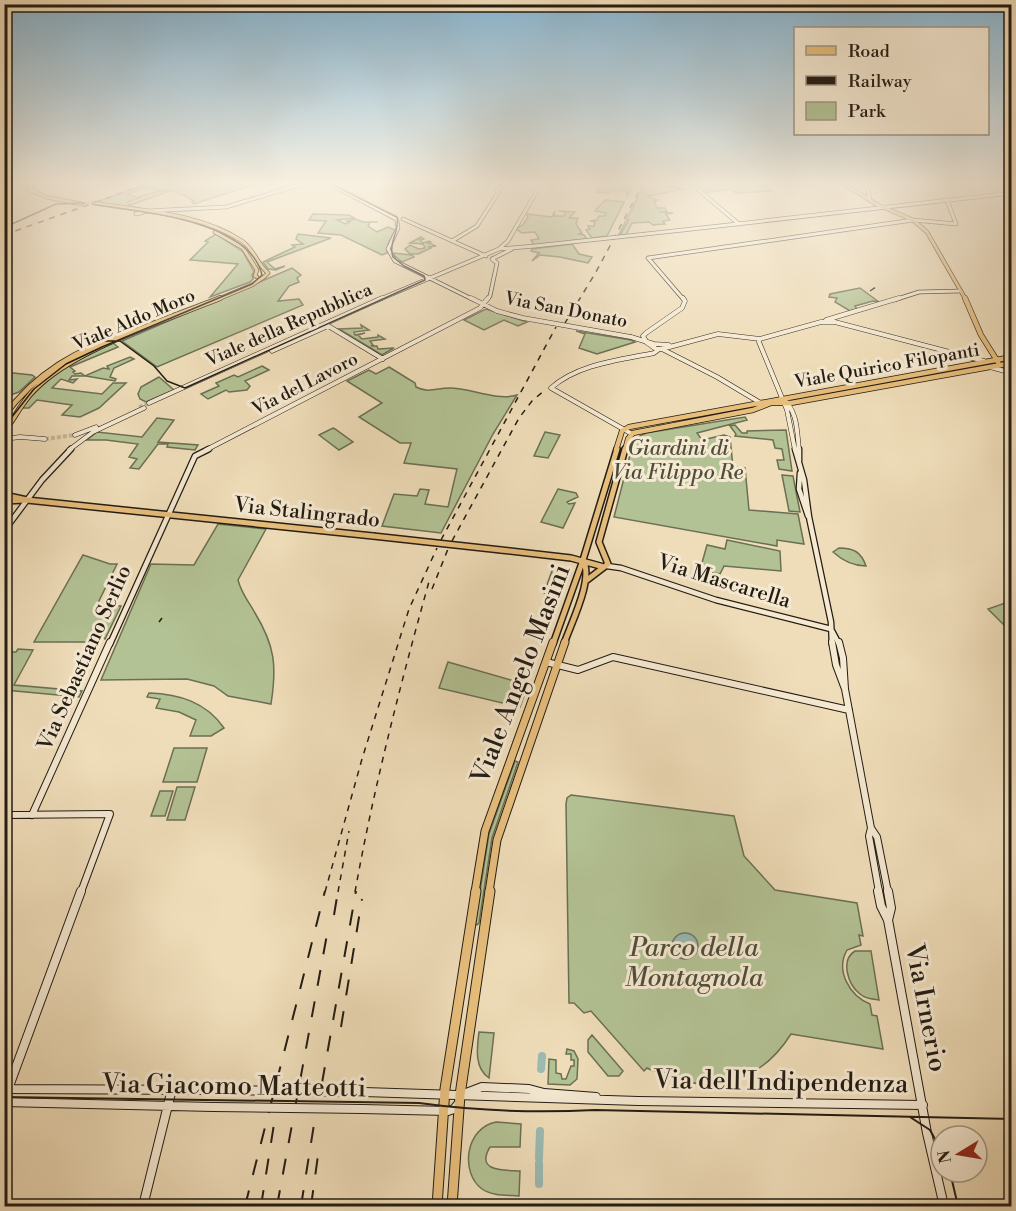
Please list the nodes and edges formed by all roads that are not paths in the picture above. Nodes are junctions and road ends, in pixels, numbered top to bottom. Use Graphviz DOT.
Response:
graph roads {
  1 [pos="226,239"];
  2 [pos="237,239"];
  3 [pos="393,239"];
  4 [pos="446,239"];
  5 [pos="456,239"];
  6 [pos="509,239"];
  7 [pos="604,239"];
  8 [pos="785,239"];
  9 [pos="932,239"];
  10 [pos="452,241"];
  11 [pos="499,249"];
  12 [pos="507,250"];
  13 [pos="485,255"];
  14 [pos="492,259"];
  15 [pos="265,272"];
  16 [pos="257,275"];
  17 [pos="264,277"];
  18 [pos="427,278"];
  19 [pos="961,291"];
  20 [pos="484,305"];
  21 [pos="826,320"];
  22 [pos="821,322"];
  23 [pos="834,322"];
  24 [pos="326,325"];
  25 [pos="644,340"];
  26 [pos="760,340"];
  27 [pos="660,347"];
  28 [pos="966,357"];
  29 [pos="1011,357"];
  30 [pos="383,359"];
  31 [pos="998,362"];
  32 [pos="972,364"];
  33 [pos="987,364"];
  34 [pos="1010,364"];
  35 [pos="1010,372"];
  36 [pos="163,397"];
  37 [pos="784,402"];
  38 [pos="149,403"];
  39 [pos="771,403"];
  40 [pos="763,404"];
  41 [pos="141,408"];
  42 [pos="787,413"];
  43 [pos="4,416"];
  44 [pos="686,416"];
  45 [pos="690,422"];
  46 [pos="624,429"];
  47 [pos="5,431"];
  48 [pos="794,431"];
  49 [pos="632,434"];
  50 [pos="75,435"];
  51 [pos="36,438"];
  52 [pos="4,439"];
  53 [pos="45,439"];
  54 [pos="609,472"];
  55 [pos="618,474"];
  56 [pos="4,495"];
  57 [pos="27,500"];
  58 [pos="4,501"];
  59 [pos="168,514"];
  60 [pos="4,531"];
  61 [pos="588,543"];
  62 [pos="599,544"];
  63 [pos="583,560"];
  64 [pos="606,566"];
  65 [pos="586,581"];
  66 [pos="831,629"];
  67 [pos="546,663"];
  68 [pos="557,665"];
  69 [pos="849,710"];
  70 [pos="4,815"];
  71 [pos="32,815"];
  72 [pos="871,828"];
  73 [pos="468,933"];
  74 [pos="482,935"];
  75 [pos="6,1089"];
  76 [pos="172,1089"];
  77 [pos="445,1093"];
  78 [pos="460,1098"];
  79 [pos="603,1099"];
  80 [pos="4,1102"];
  81 [pos="923,1105"];
  82 [pos="167,1107"];
  83 [pos="443,1111"];
  84 [pos="142,1206"];
  85 [pos="436,1206"];
  86 [pos="452,1206"];
  87 [pos="944,1206"];
  1 -- 16 [label="main road"];
  2 -- 15 [label="main road"];
  3 -- 18 [label="street, Via San Donato"];
  4 -- 10 [label="street"];
  5 -- 10 [label="street"];
  6 -- 11 [label="street"];
  7 -- 12 [label="street, bridge"];
  8 -- 25 [label="street"];
  9 -- 19 [label="main road"];
  10 -- 13 [label="street"];
  11 -- 12 [label="street"];
  11 -- 13 [label="street"];
  12 -- 14 [label="street"];
  13 -- 14 [label="street"];
  13 -- 18 [label="street"];
  14 -- 20 [label="street"];
  15 -- 16 [label="main road"];
  15 -- 17 [label="main road"];
  16 -- 17 [label="main road"];
  16 -- 43 [label="main road, Viale Aldo Moro"];
  17 -- 47 [label="main road, Viale Aldo Moro"];
  18 -- 20 [label="street, Via San Donato"];
  18 -- 24 [label="street, Viale della Repubblica"];
  19 -- 21 [label="street"];
  19 -- 31 [label="main road"];
  20 -- 25 [label="street, Via San Donato, bridge"];
  20 -- 30 [label="street, Via del Lavoro"];
  21 -- 22 [label="street"];
  21 -- 23 [label="street"];
  22 -- 23 [label="street"];
  22 -- 26 [label="street"];
  23 -- 28 [label="street"];
  24 -- 30 [label="street"];
  24 -- 36 [label="street, Viale della Repubblica"];
  24 -- 36 [label="street, Viale della Repubblica"];
  25 -- 27 [label="street, Via San Donato"];
  26 -- 27 [label="street"];
  26 -- 37 [label="street"];
  27 -- 40 [label="street, Via San Donato"];
  27 -- 46 [label="street"];
  28 -- 32 [label="street"];
  28 -- 33 [label="street"];
  29 -- 31 [label="main road"];
  30 -- 59 [label="street, Via del Lavoro"];
  31 -- 33 [label="main road, Viale Quirico Filopanti"];
  31 -- 34 [label="main road"];
  31 -- 35 [label="street"];
  32 -- 33 [label="main road, Viale Quirico Filopanti"];
  32 -- 37 [label="main road, Viale Quirico Filopanti"];
  33 -- 35 [label="street"];
  33 -- 37 [label="main road, Viale Quirico Filopanti"];
  36 -- 38 [label="street, Viale della Repubblica"];
  37 -- 39 [label="main road"];
  37 -- 40 [label="main road"];
  37 -- 42 [label="street"];
  37 -- 48 [label="street"];
  39 -- 40 [label="main road"];
  39 -- 42 [label="street"];
  40 -- 44 [label="main road"];
  40 -- 45 [label="main road"];
  41 -- 50 [label="street"];
  41 -- 57 [label="street"];
  42 -- 48 [label="street"];
  44 -- 45 [label="main road"];
  44 -- 46 [label="main road"];
  45 -- 49 [label="main road"];
  46 -- 49 [label="street"];
  46 -- 54 [label="main road"];
  47 -- 51 [label="street"];
  48 -- 66 [label="street, Via Irnerio"];
  49 -- 55 [label="main road"];
  51 -- 52 [label="street"];
  51 -- 53 [label="street"];
  54 -- 55 [label="main road"];
  54 -- 61 [label="main road"];
  55 -- 62 [label="main road"];
  56 -- 57 [label="main road, Via Stalingrado"];
  57 -- 58 [label="main road, Via Stalingrado"];
  57 -- 59 [label="main road, Via Stalingrado"];
  57 -- 60 [label="street"];
  59 -- 63 [label="main road, Via Stalingrado, bridge"];
  59 -- 71 [label="street, Via Sebastiano Serlio"];
  61 -- 62 [label="main road"];
  61 -- 63 [label="main road"];
  62 -- 64 [label="main road"];
  63 -- 64 [label="main road, Via Stalingrado"];
  63 -- 65 [label="main road, Viale Angelo Masini"];
  63 -- 67 [label="main road, Viale Angelo Masini"];
  64 -- 65 [label="main road"];
  64 -- 66 [label="street, Via Mascarella"];
  65 -- 68 [label="main road, Viale Angelo Masini"];
  66 -- 69 [label="street, Via Irnerio"];
  67 -- 68 [label="street"];
  67 -- 73 [label="main road, Viale Angelo Masini"];
  68 -- 69 [label="street"];
  68 -- 74 [label="main road, Viale Angelo Masini"];
  69 -- 72 [label="street, Via Irnerio"];
  70 -- 71 [label="street"];
  71 -- 75 [label="street"];
  72 -- 81 [label="street, Via Irnerio"];
  73 -- 74 [label="main road"];
  73 -- 77 [label="main road, Viale Angelo Masini"];
  74 -- 78 [label="main road, Viale Angelo Masini"];
  75 -- 76 [label="street, Via Giacomo Matteotti"];
  76 -- 77 [label="street, Via Giacomo Matteotti, bridge"];
  76 -- 82 [label="street"];
  77 -- 78 [label="street, Via Giacomo Matteotti"];
  77 -- 83 [label="main road, Viale Angelo Masini"];
  78 -- 79 [label="street, Via Giacomo Matteotti"];
  78 -- 83 [label="street"];
  78 -- 86 [label="main road, Viale Angelo Masini"];
  79 -- 81 [label="street, Via dell'Indipendenza"];
  80 -- 82 [label="street, Via Giacomo Matteotti"];
  81 -- 87 [label="street, Via Irnerio"];
  82 -- 83 [label="street, Via Giacomo Matteotti, bridge"];
  82 -- 84 [label="street"];
  83 -- 85 [label="main road, Viale Angelo Masini"];
}
